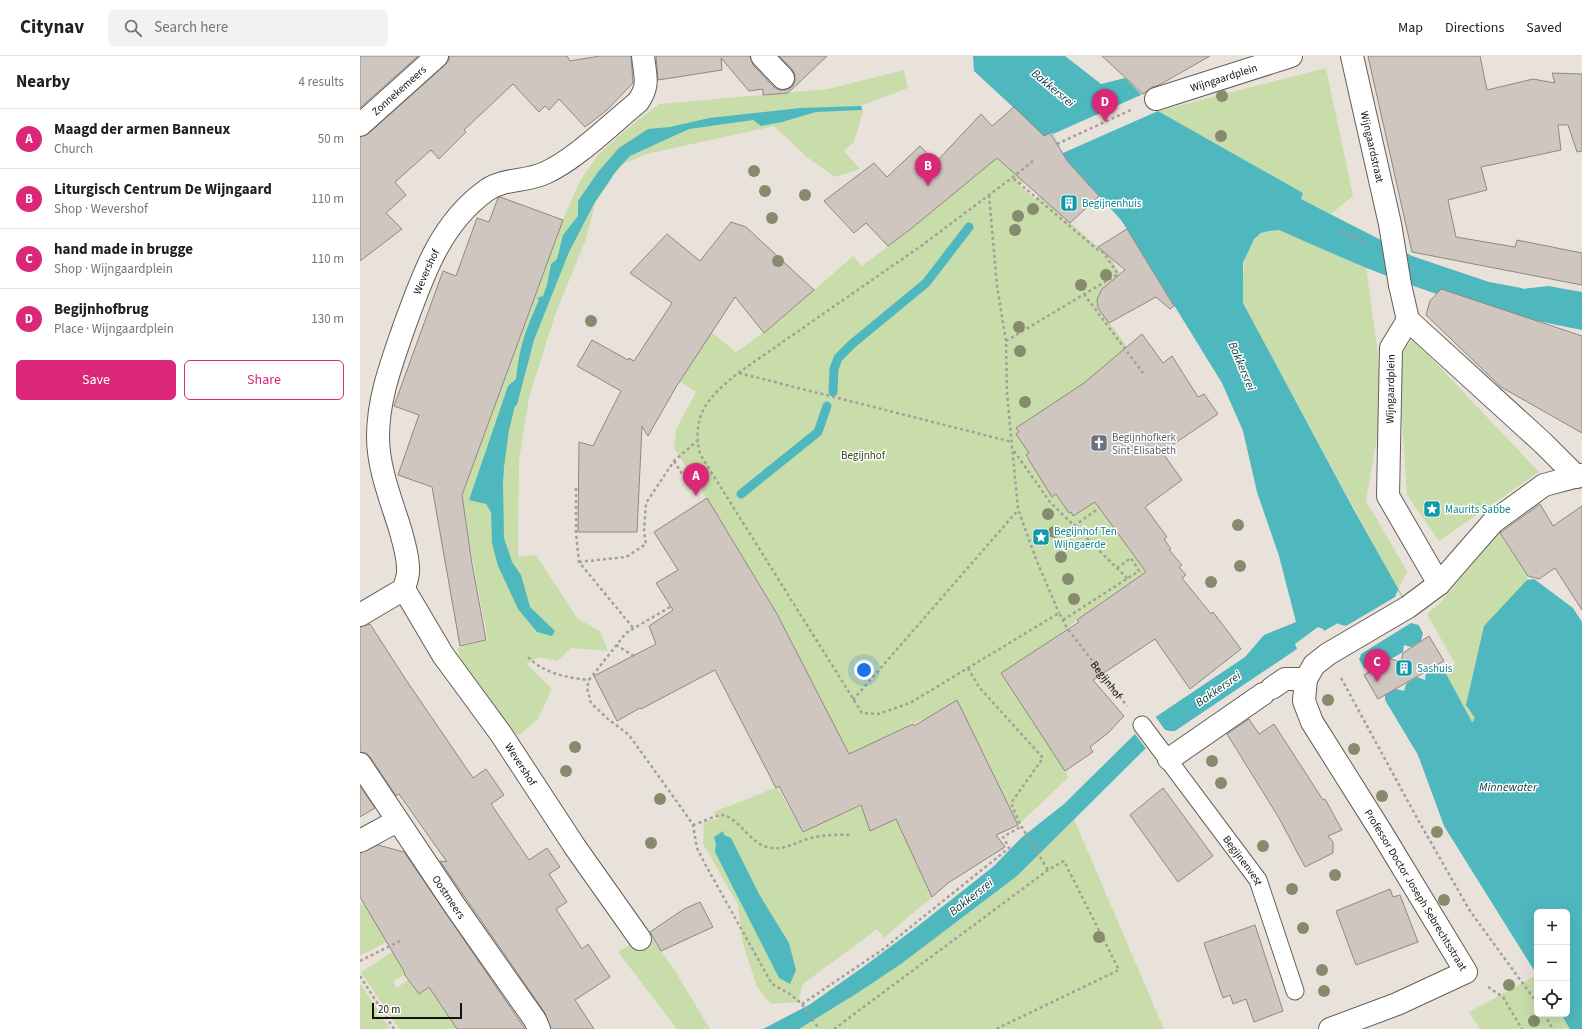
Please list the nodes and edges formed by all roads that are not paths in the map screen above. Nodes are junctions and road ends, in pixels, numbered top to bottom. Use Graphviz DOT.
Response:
graph roads {
  1 [pos="438,56"];
  2 [pos="643,56"];
  3 [pos="762,56"];
  4 [pos="1292,56"];
  5 [pos="1352,56"];
  6 [pos="782,78"];
  7 [pos="1156,99"];
  8 [pos="360,125"];
  9 [pos="1408,320"];
  10 [pos="1580,476"];
  11 [pos="1439,584"];
  12 [pos="404,589"];
  13 [pos="360,615"];
  14 [pos="1306,679"];
  15 [pos="1142,725"];
  16 [pos="1163,753"];
  17 [pos="360,764"];
  18 [pos="397,821"];
  19 [pos="360,841"];
  20 [pos="640,939"];
  21 [pos="1295,991"];
  22 [pos="539,1029"];
  23 [pos="1330,1029"];
  1 -- 8 [label="street, Zonnekemeers"];
  2 -- 12 [label="street, Wevershof"];
  3 -- 6 [label="street"];
  4 -- 7 [label="street, Wijngaardplein"];
  5 -- 9 [label="street, Wijngaardstraat"];
  9 -- 10 [label="street"];
  9 -- 11 [label="street, Wijngaardplein"];
  10 -- 11 [label="street"];
  11 -- 14 [label="street"];
  12 -- 13 [label="street"];
  12 -- 20 [label="street, Wevershof"];
  14 -- 16 [label="street"];
  14 -- 23 [label="street, Professor Doctor Joseph Sebrechtsstraat"];
  15 -- 16 [label="lane, Begijnenvest"];
  16 -- 21 [label="lane, Begijnenvest"];
  17 -- 18 [label="street, Oostmeers"];
  18 -- 19 [label="street"];
  18 -- 22 [label="street, Oostmeers"];
}
